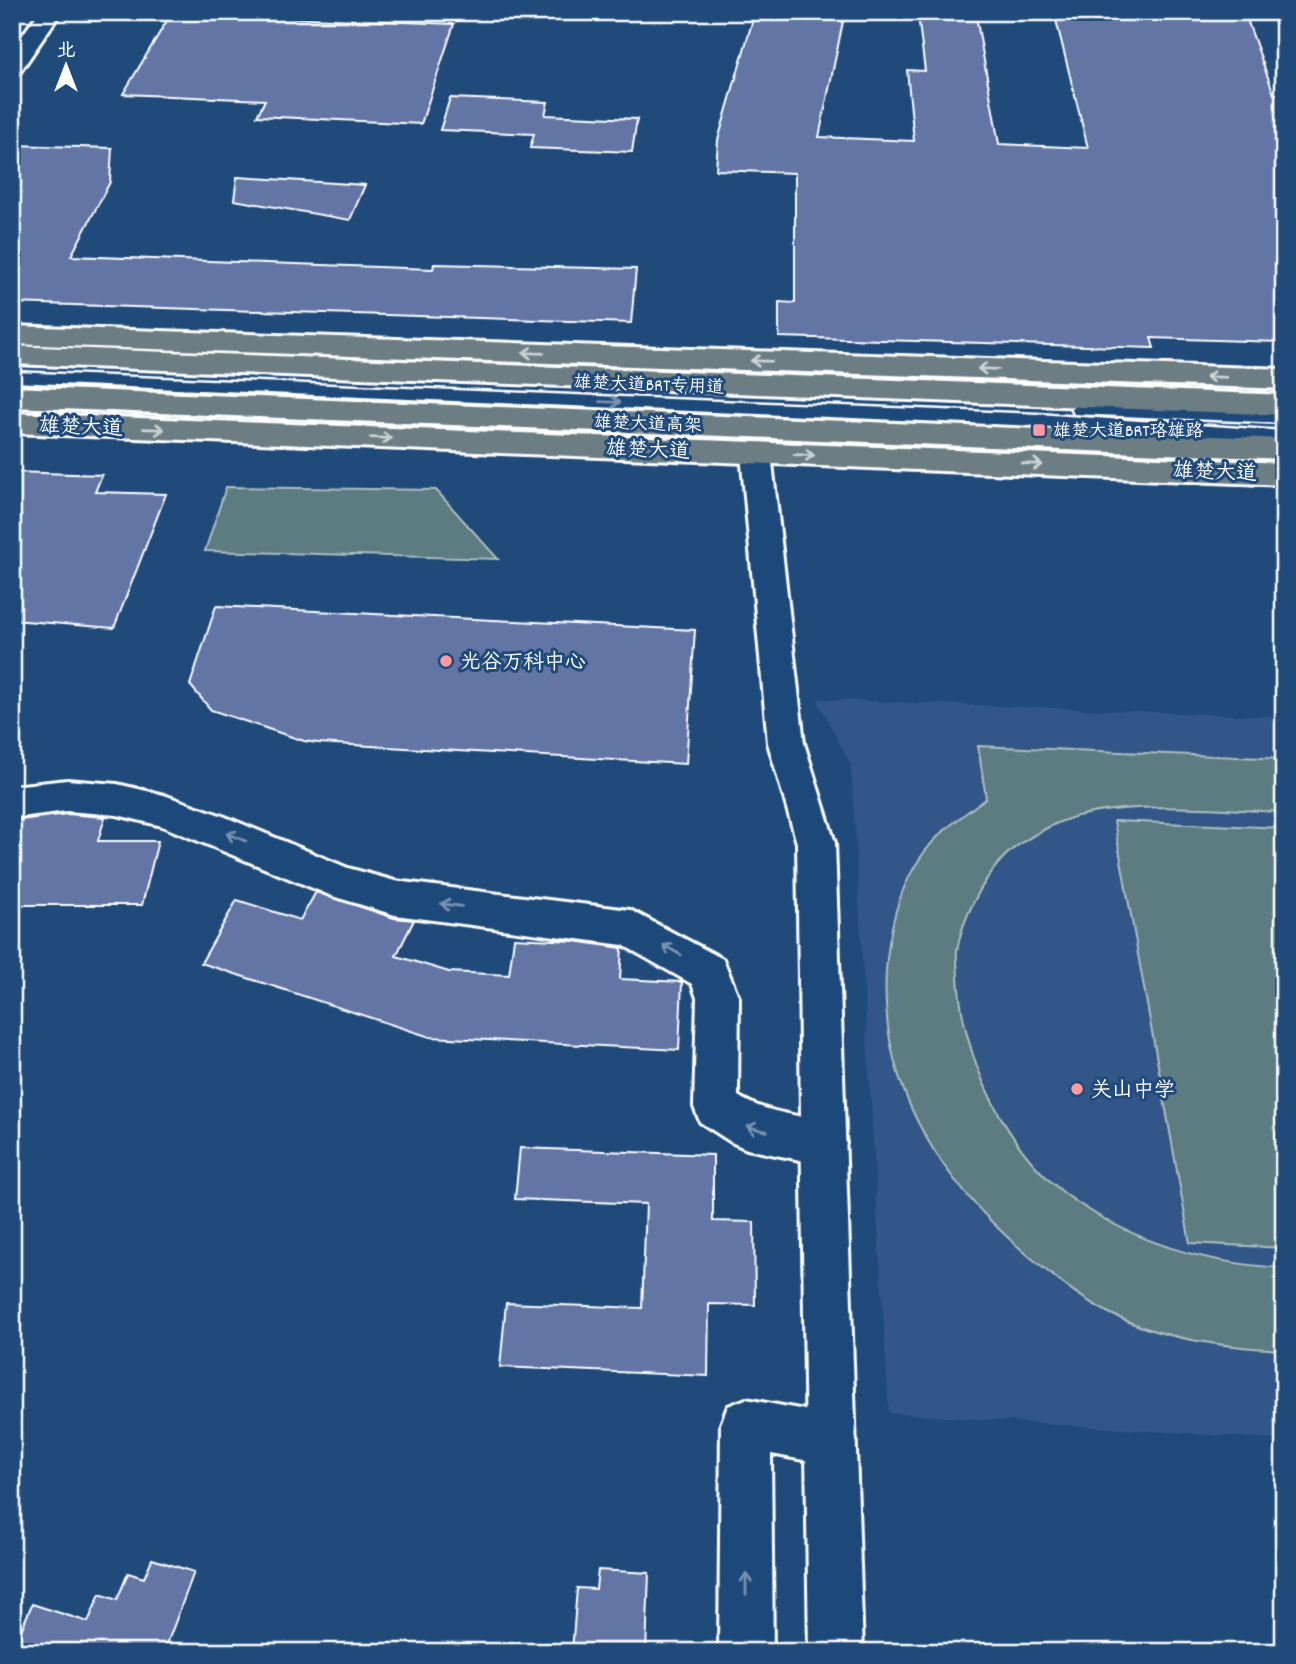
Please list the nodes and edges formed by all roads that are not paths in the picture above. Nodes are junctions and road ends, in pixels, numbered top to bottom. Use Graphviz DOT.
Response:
graph roads {
  1 [pos="50,12"];
  2 [pos="12,68"];
  3 [pos="12,335"];
  4 [pos="12,348"];
  5 [pos="12,355"];
  6 [pos="116,359"];
  7 [pos="12,366"];
  8 [pos="12,377"];
  9 [pos="1284,379"];
  10 [pos="12,397"];
  11 [pos="1284,405"];
  12 [pos="1284,418"];
  13 [pos="12,423"];
  14 [pos="1284,437"];
  15 [pos="1284,449"];
  16 [pos="756,454"];
  17 [pos="1284,474"];
  18 [pos="12,802"];
  19 [pos="824,1143"];
  20 [pos="831,1440"];
  21 [pos="746,1652"];
  22 [pos="836,1652"];
  1 -- 2 [label="street"];
  9 -- 3 [label="main road, one-way"];
  4 -- 6 [label="main road"];
  5 -- 6 [label="main road"];
  6 -- 11 [label="main road"];
  7 -- 12 [label="lane, 雄楚大道BRT专用道"];
  8 -- 14 [label="lane, 雄楚大道BRT专用道, one-way"];
  10 -- 15 [label="main road, 雄楚大道高架"];
  13 -- 16 [label="main road, 雄楚大道, one-way"];
  16 -- 17 [label="main road, 雄楚大道, one-way"];
  16 -- 19 [label="street"];
  19 -- 18 [label="street, one-way"];
  19 -- 20 [label="street"];
  21 -- 20 [label="street, one-way"];
  20 -- 22 [label="street"];
}
